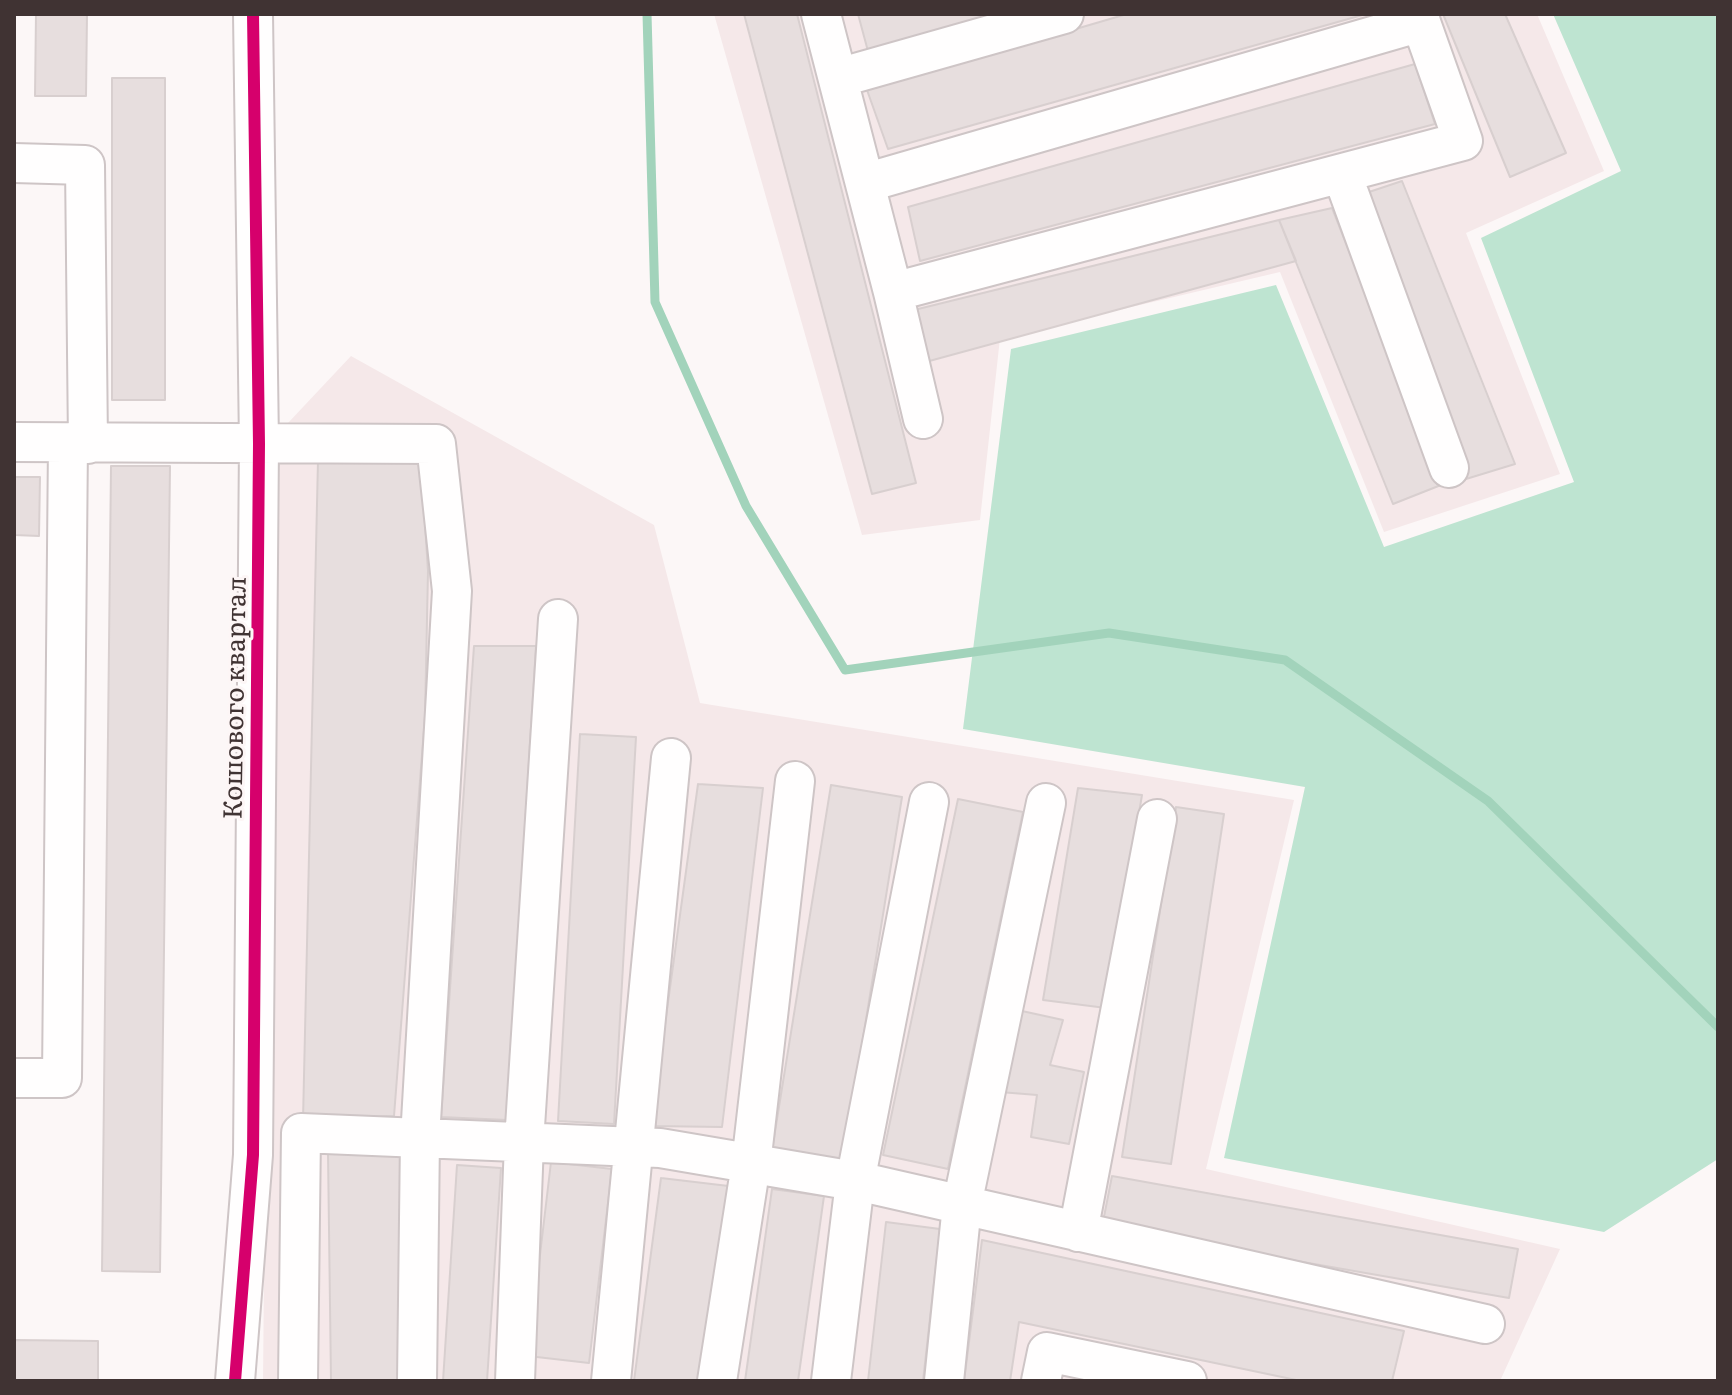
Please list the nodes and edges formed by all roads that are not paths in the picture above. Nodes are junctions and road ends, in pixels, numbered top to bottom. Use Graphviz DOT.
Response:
graph roads {
  1 [pos="253,14"];
  2 [pos="821,14"];
  3 [pos="1064,14"];
  4 [pos="1420,18"];
  5 [pos="838,78"];
  6 [pos="14,163"];
  7 [pos="1342,174"];
  8 [pos="865,183"];
  9 [pos="893,292"];
  10 [pos="923,419"];
  11 [pos="14,442"];
  12 [pos="78,444"];
  13 [pos="259,444"];
  14 [pos="1449,468"];
  15 [pos="558,619"];
  16 [pos="671,758"];
  17 [pos="795,781"];
  18 [pos="929,802"];
  19 [pos="1046,803"];
  20 [pos="1157,819"];
  21 [pos="14,1078"];
  22 [pos="420,1138"];
  23 [pos="524,1142"];
  24 [pos="632,1147"];
  25 [pos="751,1164"];
  26 [pos="855,1182"];
  27 [pos="962,1205"];
  28 [pos="1078,1232"];
  29 [pos="1485,1324"];
  30 [pos="235,1381"];
  31 [pos="298,1381"];
  32 [pos="417,1381"];
  33 [pos="515,1381"];
  34 [pos="611,1381"];
  35 [pos="717,1381"];
  36 [pos="831,1381"];
  37 [pos="944,1381"];
  38 [pos="1041,1381"];
  39 [pos="1187,1381"];
  1 -- 13 [label="street, Кошового квартал"];
  2 -- 5 [label="street"];
  3 -- 5 [label="street"];
  4 -- 7 [label="street"];
  4 -- 8 [label="street"];
  5 -- 8 [label="street"];
  6 -- 12 [label="street"];
  7 -- 9 [label="street"];
  7 -- 14 [label="street"];
  8 -- 9 [label="street"];
  9 -- 10 [label="street"];
  11 -- 12 [label="street"];
  12 -- 13 [label="street"];
  12 -- 21 [label="street"];
  13 -- 22 [label="street"];
  13 -- 30 [label="street, Кошового квартал"];
  15 -- 23 [label="street"];
  16 -- 24 [label="street"];
  17 -- 25 [label="street"];
  18 -- 26 [label="street"];
  19 -- 27 [label="street"];
  20 -- 28 [label="street"];
  22 -- 23 [label="street"];
  22 -- 31 [label="street"];
  22 -- 32 [label="street"];
  23 -- 24 [label="street"];
  23 -- 33 [label="street"];
  24 -- 25 [label="street"];
  24 -- 34 [label="street"];
  25 -- 26 [label="street"];
  25 -- 35 [label="street"];
  26 -- 27 [label="street"];
  26 -- 36 [label="street"];
  27 -- 28 [label="street"];
  27 -- 37 [label="street"];
  28 -- 29 [label="street"];
  38 -- 39 [label="street"];
}
